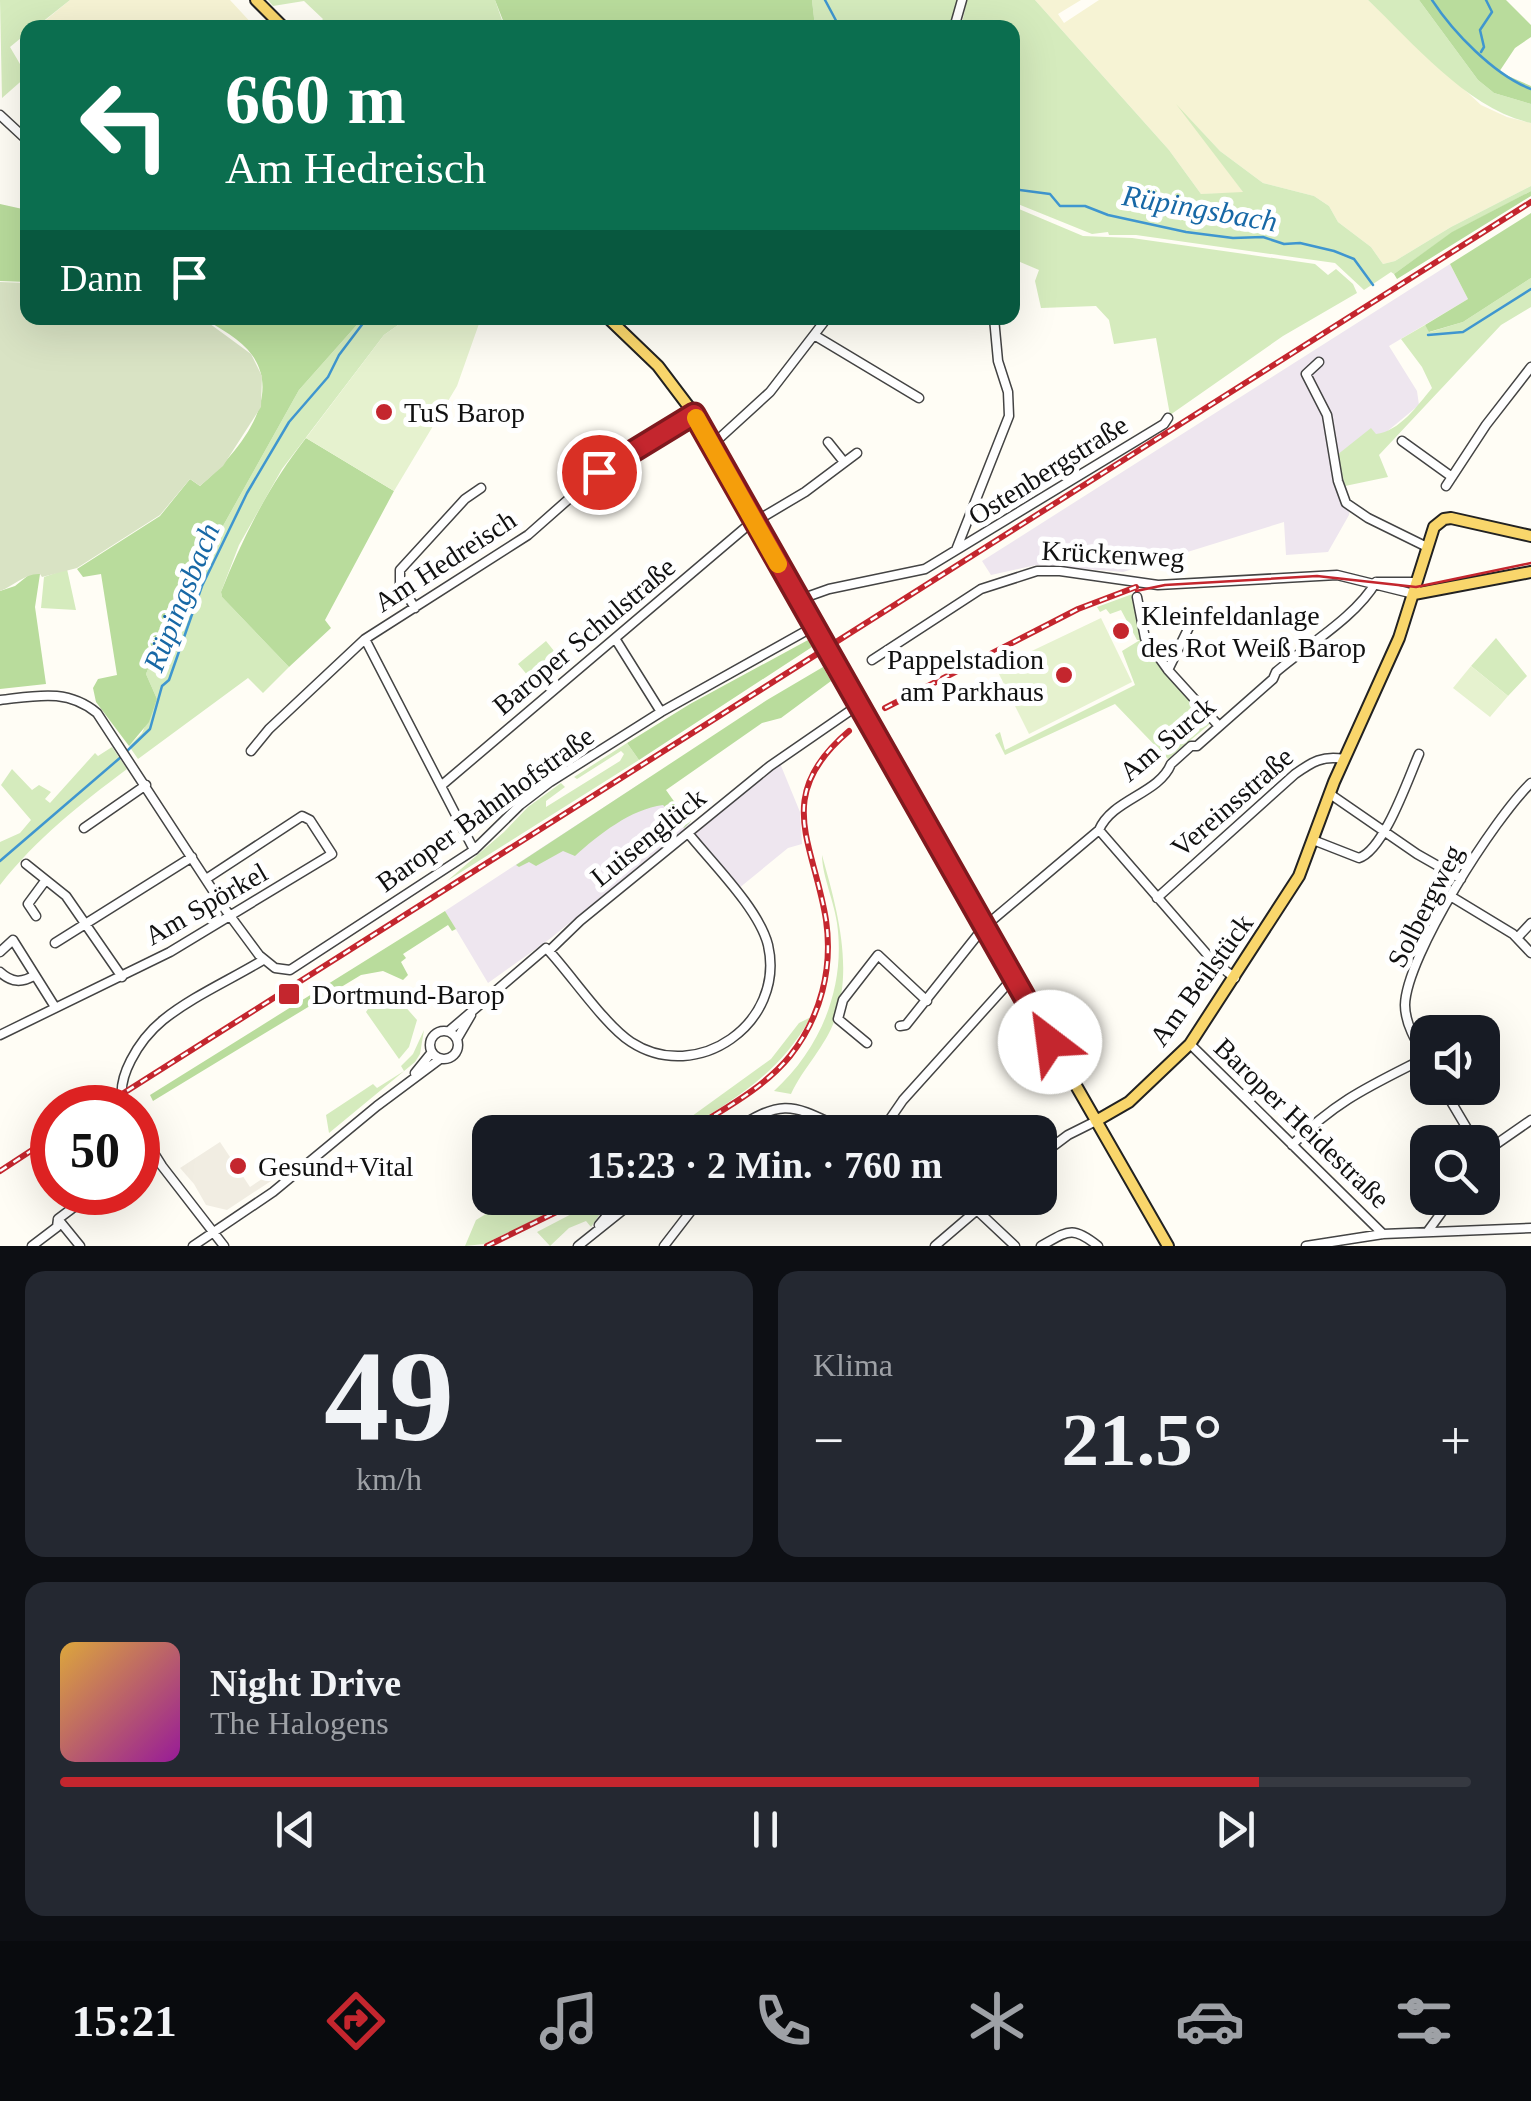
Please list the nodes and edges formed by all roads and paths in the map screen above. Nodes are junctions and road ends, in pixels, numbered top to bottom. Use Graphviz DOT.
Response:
graph roads {
  1 [pos="256,0"];
  2 [pos="276,20"];
  3 [pos="0,115"];
  4 [pos="20,134"];
  5 [pos="615,325"];
  6 [pos="822,325"];
  7 [pos="995,325"];
  8 [pos="814,335"];
  9 [pos="1319,362"];
  10 [pos="1531,368"];
  11 [pos="920,398"];
  12 [pos="694,414"];
  13 [pos="1168,418"];
  14 [pos="1402,441"];
  15 [pos="828,442"];
  16 [pos="712,446"];
  17 [pos="856,452"];
  18 [pos="844,462"];
  19 [pos="481,488"];
  20 [pos="754,521"];
  21 [pos="1531,536"];
  22 [pos="1427,547"];
  23 [pos="949,557"];
  24 [pos="1531,572"];
  25 [pos="1379,582"];
  26 [pos="1416,588"];
  27 [pos="1137,597"];
  28 [pos="798,600"];
  29 [pos="414,608"];
  30 [pos="813,627"];
  31 [pos="1190,627"];
  32 [pos="366,639"];
  33 [pos="616,640"];
  34 [pos="872,660"];
  35 [pos="1168,670"];
  36 [pos="0,700"];
  37 [pos="858,706"];
  38 [pos="661,712"];
  39 [pos="1218,725"];
  40 [pos="251,751"];
  41 [pos="1419,754"];
  42 [pos="1344,759"];
  43 [pos="1531,783"];
  44 [pos="442,784"];
  45 [pos="146,785"];
  46 [pos="1330,794"];
  47 [pos="84,828"];
  48 [pos="1099,830"];
  49 [pos="1383,832"];
  50 [pos="688,833"];
  51 [pos="1314,840"];
  52 [pos="474,850"];
  53 [pos="192,857"];
  54 [pos="26,864"];
  55 [pos="206,879"];
  56 [pos="1461,879"];
  57 [pos="45,881"];
  58 [pos="1452,897"];
  59 [pos="1157,898"];
  60 [pos="36,916"];
  61 [pos="232,917"];
  62 [pos="1531,923"];
  63 [pos="88,925"];
  64 [pos="984,927"];
  65 [pos="1518,937"];
  66 [pos="55,943"];
  67 [pos="549,951"];
  68 [pos="0,952"];
  69 [pos="1531,953"];
  70 [pos="263,960"];
  71 [pos="0,972"];
  72 [pos="35,975"];
  73 [pos="122,977"];
  74 [pos="1014,978"];
  75 [pos="1235,978"];
  76 [pos="927,1001"];
  77 [pos="475,1007"];
  78 [pos="55,1008"];
  79 [pos="900,1026"];
  80 [pos="1410,1026"];
  81 [pos="449,1032"];
  82 [pos="0,1035"];
  83 [pos="457,1040"];
  84 [pos="867,1043"];
  85 [pos="1190,1044"];
  86 [pos="432,1052"];
  87 [pos="440,1059"];
  88 [pos="1410,1068"];
  89 [pos="408,1081"];
  90 [pos="122,1085"];
  91 [pos="758,1115"];
  92 [pos="813,1115"];
  93 [pos="894,1115"];
  94 [pos="1531,1120"];
  95 [pos="1096,1122"];
  96 [pos="1500,1142"];
  97 [pos="1057,1143"];
  98 [pos="1292,1144"];
  99 [pos="160,1162"];
  100 [pos="63,1215"];
  101 [pos="607,1215"];
  102 [pos="688,1215"];
  103 [pos="971,1215"];
  104 [pos="982,1215"];
  105 [pos="1440,1215"];
  106 [pos="58,1219"];
  107 [pos="1531,1228"];
  108 [pos="1428,1231"];
  109 [pos="213,1232"];
  110 [pos="1384,1234"];
  111 [pos="581,1243"];
  112 [pos="32,1246"];
  113 [pos="80,1246"];
  114 [pos="194,1246"];
  115 [pos="224,1246"];
  116 [pos="664,1246"];
  117 [pos="936,1246"];
  118 [pos="1015,1246"];
  119 [pos="1041,1246"];
  120 [pos="1098,1246"];
  121 [pos="1168,1246"];
  122 [pos="1306,1246"];
  1 -- 2 [label="main road"];
  3 -- 4 [label="street"];
  5 -- 12 [label="main road"];
  6 -- 8 [label="street"];
  7 -- 23 [label="street, Ostenbergstraße"];
  8 -- 11 [label="street"];
  8 -- 16 [label="street"];
  9 -- 22 [label="street"];
  10 -- 14 [label="street"];
  12 -- 16 [label="main road"];
  12 -- 29 [label="street, Am Hedreisch"];
  13 -- 23 [label="street, Ostenbergstraße"];
  15 -- 18 [label="street"];
  16 -- 20 [label="main road"];
  17 -- 18 [label="street, Baroper Schulstraße"];
  18 -- 20 [label="street, Baroper Schulstraße"];
  19 -- 29 [label="street"];
  20 -- 28 [label="main road"];
  20 -- 33 [label="street, Baroper Schulstraße"];
  21 -- 22 [label="main road"];
  22 -- 26 [label="main road"];
  23 -- 28 [label="street, Ostenbergstraße"];
  24 -- 26 [label="main road, Krückenweg"];
  25 -- 26 [label="street, Krückenweg"];
  25 -- 34 [label="street, Krückenweg"];
  25 -- 39 [label="street, Am Surck"];
  26 -- 42 [label="main road, Am Beilstück"];
  27 -- 35 [label="street"];
  28 -- 30 [label="main road"];
  29 -- 32 [label="street, Am Hedreisch"];
  30 -- 37 [label="main road, bridge"];
  30 -- 38 [label="street, Baroper Bahnhofstraße"];
  31 -- 35 [label="street"];
  32 -- 40 [label="street, Am Hedreisch"];
  32 -- 44 [label="street, Am Hedreisch"];
  33 -- 38 [label="street"];
  33 -- 44 [label="street, Baroper Schulstraße"];
  35 -- 39 [label="street"];
  36 -- 45 [label="street"];
  37 -- 50 [label="street, Luisenglück"];
  37 -- 64 [label="main road"];
  38 -- 52 [label="street, Baroper Bahnhofstraße"];
  39 -- 48 [label="street, Am Surck"];
  41 -- 49 [label="street"];
  42 -- 46 [label="main road, Am Beilstück"];
  42 -- 59 [label="street, Vereinsstraße"];
  43 -- 56 [label="street, Solbergweg"];
  44 -- 52 [label="street, Am Hedreisch"];
  45 -- 47 [label="street"];
  45 -- 53 [label="street"];
  46 -- 49 [label="street"];
  46 -- 51 [label="main road, Am Beilstück"];
  48 -- 59 [label="street"];
  48 -- 64 [label="street, Am Surck"];
  49 -- 51 [label="street"];
  49 -- 56 [label="street"];
  50 -- 67 [label="street, Luisenglück"];
  50 -- 67 [label="street"];
  51 -- 75 [label="main road, Am Beilstück"];
  52 -- 70 [label="street, Baroper Bahnhofstraße"];
  53 -- 55 [label="street"];
  53 -- 63 [label="street"];
  54 -- 57 [label="street"];
  55 -- 61 [label="street"];
  55 -- 61 [label="street, Am Spörkel"];
  56 -- 58 [label="street, Solbergweg"];
  57 -- 60 [label="street"];
  57 -- 63 [label="street"];
  58 -- 65 [label="street"];
  58 -- 80 [label="street, Solbergweg"];
  59 -- 75 [label="street"];
  61 -- 70 [label="street"];
  61 -- 73 [label="street, Am Spörkel"];
  62 -- 65 [label="street"];
  63 -- 66 [label="street"];
  63 -- 73 [label="street"];
  64 -- 74 [label="main road"];
  64 -- 76 [label="street, Am Surck"];
  65 -- 69 [label="street"];
  67 -- 77 [label="street, Luisenglück"];
  68 -- 72 [label="street"];
  70 -- 90 [label="street"];
  71 -- 72 [label="street"];
  72 -- 78 [label="street"];
  73 -- 78 [label="street, Am Spörkel"];
  74 -- 93 [label="street"];
  74 -- 95 [label="main road"];
  75 -- 85 [label="main road, Am Beilstück"];
  76 -- 79 [label="street, Am Surck"];
  76 -- 84 [label="street"];
  77 -- 81 [label="street, Luisenglück"];
  77 -- 83 [label="street, Luisenglück"];
  78 -- 82 [label="street, Am Spörkel"];
  81 -- 83 [label="street"];
  81 -- 86 [label="street, Luisenglück"];
  83 -- 87 [label="street, Luisenglück"];
  85 -- 95 [label="main road, Am Beilstück"];
  85 -- 98 [label="street, Baroper Heidestraße"];
  86 -- 87 [label="street"];
  86 -- 89 [label="street, Luisenglück"];
  87 -- 89 [label="street, Luisenglück"];
  88 -- 98 [label="street"];
  89 -- 109 [label="street, Luisenglück"];
  91 -- 92 [label="street"];
  94 -- 96 [label="street"];
  95 -- 97 [label="street"];
  95 -- 121 [label="main road"];
  98 -- 110 [label="street, Baroper Heidestraße"];
  99 -- 109 [label="street"];
  100 -- 106 [label="street"];
  101 -- 111 [label="street"];
  102 -- 116 [label="street"];
  103 -- 117 [label="street"];
  104 -- 118 [label="street"];
  105 -- 108 [label="street"];
  106 -- 112 [label="street"];
  106 -- 113 [label="street"];
  107 -- 108 [label="street"];
  108 -- 110 [label="street"];
  109 -- 114 [label="street, Luisenglück"];
  109 -- 115 [label="street"];
  110 -- 122 [label="street"];
  119 -- 120 [label="street"];
}
